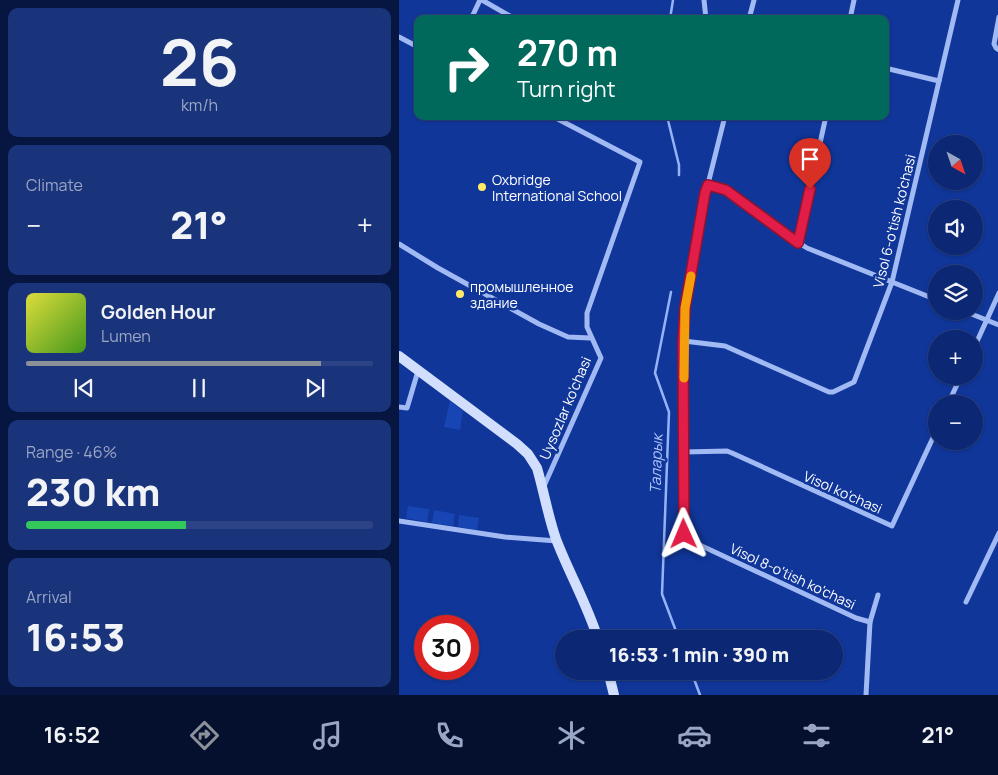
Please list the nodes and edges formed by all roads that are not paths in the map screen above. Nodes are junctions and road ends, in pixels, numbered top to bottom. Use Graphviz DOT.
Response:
graph roads {
  1 [pos="481,0"];
  2 [pos="705,0"];
  3 [pos="754,0"];
  4 [pos="854,0"];
  5 [pos="958,0"];
  6 [pos="473,15"];
  7 [pos="508,15"];
  8 [pos="706,15"];
  9 [pos="750,15"];
  10 [pos="851,15"];
  11 [pos="998,17"];
  12 [pos="399,37"];
  13 [pos="414,45"];
  14 [pos="998,50"];
  15 [pos="889,69"];
  16 [pos="939,81"];
  17 [pos="560,120"];
  18 [pos="724,120"];
  19 [pos="825,120"];
  20 [pos="708,185"];
  21 [pos="798,243"];
  22 [pos="399,244"];
  23 [pos="892,282"];
  24 [pos="998,293"];
  25 [pos="928,296"];
  26 [pos="983,318"];
  27 [pos="987,320"];
  28 [pos="998,325"];
  29 [pos="982,330"];
  30 [pos="590,338"];
  31 [pos="683,341"];
  32 [pos="399,356"];
  33 [pos="418,370"];
  34 [pos="399,407"];
  35 [pos="928,449"];
  36 [pos="684,452"];
  37 [pos="543,488"];
  38 [pos="399,521"];
  39 [pos="998,533"];
  40 [pos="557,541"];
  41 [pos="878,595"];
  42 [pos="966,602"];
  43 [pos="870,622"];
  44 [pos="595,630"];
  45 [pos="610,680"];
  46 [pos="614,695"];
  47 [pos="866,695"];
  1 -- 6 [label="street"];
  1 -- 7 [label="street"];
  2 -- 8 [label="street"];
  3 -- 9 [label="street"];
  4 -- 10 [label="street"];
  5 -- 16 [label="street, Visol 6-o'tish ko'chasi"];
  11 -- 14 [label="street"];
  12 -- 13 [label="street"];
  15 -- 16 [label="street"];
  16 -- 23 [label="street, Visol 6-o'tish ko'chasi"];
  17 -- 30 [label="street, Uysozlar ko'chasi"];
  18 -- 20 [label="street, Visol 8-o'tish ko'chasi"];
  19 -- 21 [label="street"];
  20 -- 21 [label="street"];
  20 -- 31 [label="street, Visol 8-o'tish ko'chasi"];
  21 -- 23 [label="street"];
  22 -- 30 [label="street, Uysozlar ko'chasi"];
  23 -- 25 [label="street"];
  23 -- 31 [label="street, Visol 6-o'tish ko'chasi"];
  24 -- 27 [label="street"];
  26 -- 27 [label="street"];
  27 -- 28 [label="street"];
  27 -- 29 [label="street"];
  30 -- 37 [label="street, Uysozlar ko'chasi"];
  31 -- 36 [label="street, Visol 8-o'tish ko'chasi"];
  32 -- 33 [label="street"];
  33 -- 34 [label="street"];
  33 -- 37 [label="street"];
  35 -- 36 [label="street, Visol ko'chasi"];
  36 -- 43 [label="street, Visol 8-o'tish ko'chasi"];
  37 -- 40 [label="street"];
  38 -- 40 [label="street"];
  39 -- 42 [label="street"];
  40 -- 44 [label="street"];
  41 -- 43 [label="street"];
  43 -- 47 [label="street"];
  45 -- 46 [label="street"];
}
